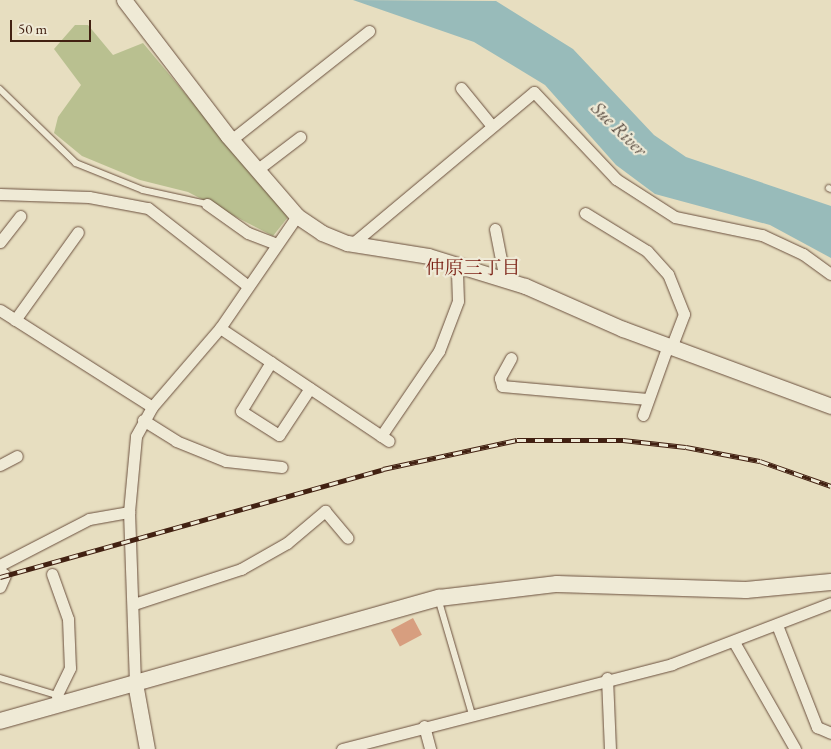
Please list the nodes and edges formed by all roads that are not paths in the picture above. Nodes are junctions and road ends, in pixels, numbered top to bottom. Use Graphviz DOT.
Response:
graph roads {
  1 [pos="124,0"];
  2 [pos="369,31"];
  3 [pos="461,88"];
  4 [pos="0,89"];
  5 [pos="492,126"];
  6 [pos="300,138"];
  7 [pos="231,140"];
  8 [pos="258,169"];
  9 [pos="0,194"];
  10 [pos="206,204"];
  11 [pos="585,213"];
  12 [pos="20,216"];
  13 [pos="298,216"];
  14 [pos="495,229"];
  15 [pos="78,232"];
  16 [pos="0,242"];
  17 [pos="276,244"];
  18 [pos="352,244"];
  19 [pos="457,265"];
  20 [pos="831,274"];
  21 [pos="505,280"];
  22 [pos="248,286"];
  23 [pos="0,310"];
  24 [pos="15,320"];
  25 [pos="220,328"];
  26 [pos="670,345"];
  27 [pos="511,358"];
  28 [pos="272,362"];
  29 [pos="310,388"];
  30 [pos="647,399"];
  31 [pos="831,406"];
  32 [pos="152,407"];
  33 [pos="643,415"];
  34 [pos="143,420"];
  35 [pos="17,456"];
  36 [pos="0,465"];
  37 [pos="282,467"];
  38 [pos="129,512"];
  39 [pos="348,538"];
  40 [pos="0,566"];
  41 [pos="0,572"];
  42 [pos="52,574"];
  43 [pos="831,582"];
  44 [pos="0,587"];
  45 [pos="439,598"];
  46 [pos="831,603"];
  47 [pos="134,604"];
  48 [pos="777,625"];
  49 [pos="734,642"];
  50 [pos="0,678"];
  51 [pos="607,678"];
  52 [pos="135,683"];
  53 [pos="59,700"];
  54 [pos="472,713"];
  55 [pos="0,721"];
  56 [pos="424,726"];
  57 [pos="831,733"];
  58 [pos="147,749"];
  59 [pos="342,749"];
  60 [pos="430,749"];
  61 [pos="610,749"];
  62 [pos="794,749"];
  1 -- 7 [label="street"];
  2 -- 7 [label="street"];
  3 -- 5 [label="street"];
  4 -- 10 [label="lane"];
  5 -- 18 [label="street"];
  5 -- 20 [label="street"];
  6 -- 8 [label="street"];
  7 -- 8 [label="street"];
  8 -- 13 [label="street"];
  9 -- 22 [label="street"];
  10 -- 17 [label="street"];
  11 -- 26 [label="street"];
  12 -- 16 [label="street"];
  13 -- 17 [label="street"];
  13 -- 18 [label="street"];
  14 -- 21 [label="street"];
  15 -- 24 [label="street"];
  17 -- 22 [label="street"];
  18 -- 19 [label="street"];
  19 -- 21 [label="street"];
  19 -- 29 [label="street"];
  21 -- 26 [label="street"];
  22 -- 25 [label="street"];
  23 -- 24 [label="street"];
  24 -- 32 [label="street"];
  25 -- 28 [label="street"];
  25 -- 32 [label="street"];
  26 -- 30 [label="street"];
  26 -- 31 [label="street"];
  27 -- 30 [label="street"];
  28 -- 29 [label="street"];
  28 -- 29 [label="street"];
  30 -- 33 [label="street"];
  32 -- 34 [label="street"];
  34 -- 37 [label="street"];
  34 -- 38 [label="street"];
  35 -- 36 [label="street"];
  38 -- 40 [label="street"];
  38 -- 47 [label="street"];
  39 -- 47 [label="street"];
  41 -- 44 [label="street"];
  42 -- 53 [label="street"];
  43 -- 45 [label="main road"];
  45 -- 52 [label="main road"];
  45 -- 54 [label="lane"];
  46 -- 48 [label="street"];
  47 -- 52 [label="street"];
  48 -- 49 [label="street"];
  48 -- 57 [label="street"];
  49 -- 51 [label="street"];
  49 -- 62 [label="street"];
  50 -- 53 [label="lane"];
  51 -- 54 [label="street"];
  51 -- 61 [label="street"];
  52 -- 53 [label="main road"];
  52 -- 58 [label="street"];
  53 -- 55 [label="main road"];
  54 -- 56 [label="street"];
  56 -- 59 [label="street"];
  56 -- 60 [label="street"];
}
